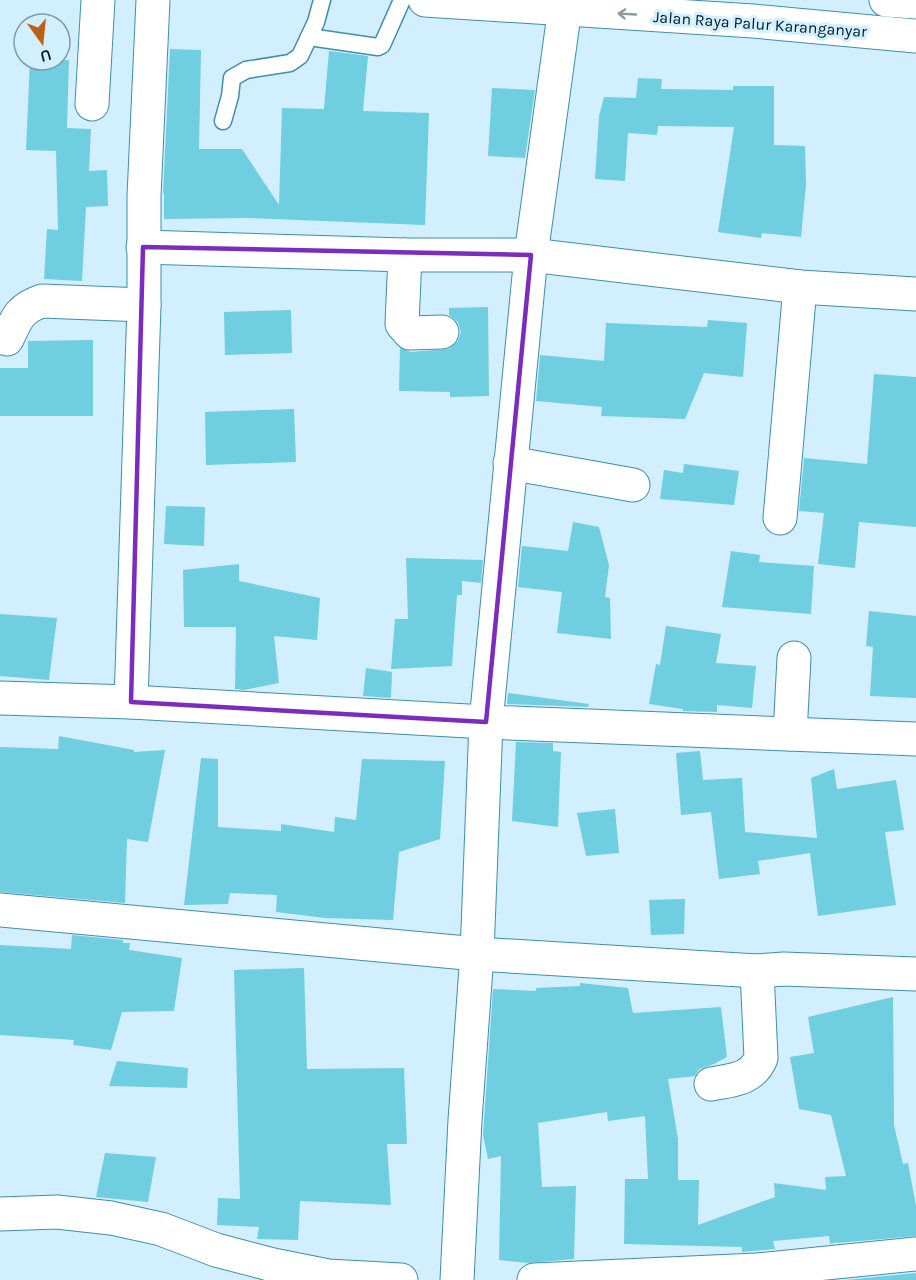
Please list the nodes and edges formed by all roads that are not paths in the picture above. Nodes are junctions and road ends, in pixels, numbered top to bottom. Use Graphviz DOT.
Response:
graph roads {
  1 [pos="98,0"];
  2 [pos="153,0"];
  3 [pos="322,0"];
  4 [pos="402,0"];
  5 [pos="425,0"];
  6 [pos="886,0"];
  7 [pos="916,2"];
  8 [pos="566,5"];
  9 [pos="754,11"];
  10 [pos="916,36"];
  11 [pos="309,37"];
  12 [pos="92,104"];
  13 [pos="224,121"];
  14 [pos="143,247"];
  15 [pos="405,255"];
  16 [pos="531,255"];
  17 [pos="800,286"];
  18 [pos="916,294"];
  19 [pos="144,305"];
  20 [pos="442,332"];
  21 [pos="7,339"];
  22 [pos="510,463"];
  23 [pos="633,485"];
  24 [pos="780,518"];
  25 [pos="794,658"];
  26 [pos="0,698"];
  27 [pos="131,702"];
  28 [pos="486,722"];
  29 [pos="790,734"];
  30 [pos="916,739"];
  31 [pos="0,910"];
  32 [pos="477,954"];
  33 [pos="757,971"];
  34 [pos="916,974"];
  35 [pos="711,1084"];
  36 [pos="0,1214"];
  37 [pos="908,1263"];
  38 [pos="757,1275"];
  39 [pos="401,1280"];
  40 [pos="457,1280"];
  41 [pos="534,1280"];
  1 -- 12 [label="street"];
  2 -- 14 [label="street"];
  3 -- 11 [label="lane"];
  4 -- 11 [label="lane"];
  5 -- 8 [label="street, Jalan Raya Palur Karanganyar"];
  6 -- 7 [label="street"];
  9 -- 8 [label="street, Jalan Raya Palur Karanganyar, one-way"];
  8 -- 16 [label="street"];
  9 -- 10 [label="street, Jalan Raya Palur Karanganyar"];
  11 -- 13 [label="lane"];
  14 -- 15 [label="street"];
  14 -- 19 [label="street"];
  15 -- 16 [label="street"];
  15 -- 20 [label="street"];
  16 -- 17 [label="street"];
  16 -- 22 [label="street"];
  17 -- 18 [label="street"];
  17 -- 24 [label="street"];
  19 -- 21 [label="street"];
  19 -- 27 [label="street"];
  22 -- 23 [label="street"];
  22 -- 28 [label="street"];
  25 -- 29 [label="street"];
  26 -- 27 [label="street"];
  27 -- 28 [label="street"];
  28 -- 29 [label="street"];
  28 -- 32 [label="street"];
  29 -- 30 [label="street"];
  31 -- 32 [label="street"];
  32 -- 33 [label="street"];
  32 -- 40 [label="street"];
  33 -- 34 [label="street"];
  33 -- 35 [label="street"];
  36 -- 39 [label="street"];
  37 -- 38 [label="street"];
  38 -- 41 [label="street"];
}
